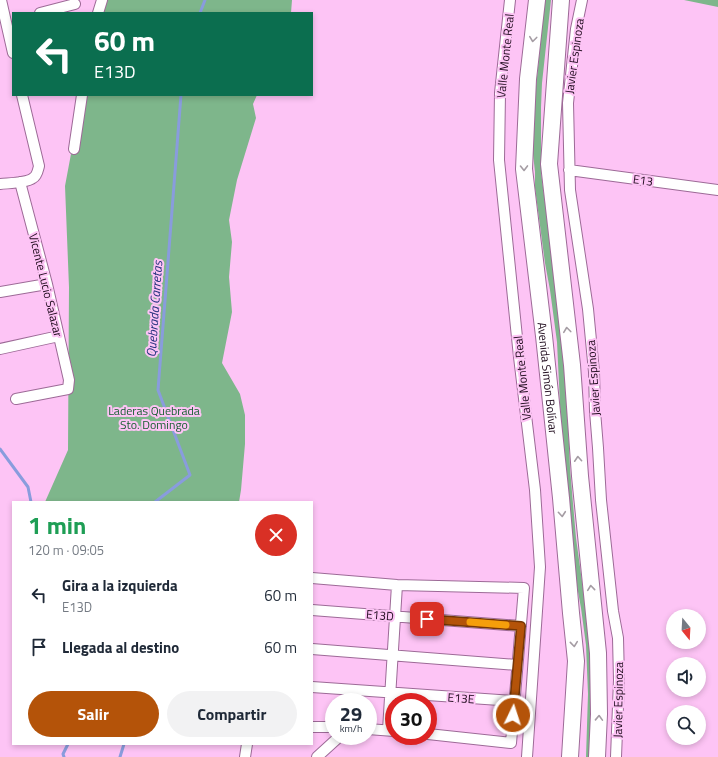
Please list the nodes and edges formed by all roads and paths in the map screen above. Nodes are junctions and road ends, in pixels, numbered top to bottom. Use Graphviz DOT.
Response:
graph roads {
  1 [pos="1,0"];
  2 [pos="102,0"];
  3 [pos="510,0"];
  4 [pos="537,0"];
  5 [pos="561,0"];
  6 [pos="582,0"];
  7 [pos="76,6"];
  8 [pos="45,12"];
  9 [pos="98,12"];
  10 [pos="6,21"];
  11 [pos="12,48"];
  12 [pos="22,96"];
  13 [pos="82,96"];
  14 [pos="74,149"];
  15 [pos="569,170"];
  16 [pos="20,182"];
  17 [pos="0,184"];
  18 [pos="718,190"];
  19 [pos="47,284"];
  20 [pos="0,292"];
  21 [pos="59,336"];
  22 [pos="0,349"];
  23 [pos="16,399"];
  24 [pos="313,578"];
  25 [pos="397,585"];
  26 [pos="313,610"];
  27 [pos="395,617"];
  28 [pos="521,626"];
  29 [pos="313,649"];
  30 [pos="393,655"];
  31 [pos="533,660"];
  32 [pos="517,666"];
  33 [pos="532,677"];
  34 [pos="313,687"];
  35 [pos="390,692"];
  36 [pos="514,702"];
  37 [pos="313,727"];
  38 [pos="325,727"];
  39 [pos="437,735"];
  40 [pos="247,745"];
  41 [pos="330,745"];
  42 [pos="245,757"];
  43 [pos="317,757"];
  44 [pos="527,757"];
  45 [pos="570,757"];
  46 [pos="597,757"];
  47 [pos="616,757"];
  1 -- 10 [label="street"];
  2 -- 9 [label="street"];
  3 -- 31 [label="street, Valle Monte Real"];
  4 -- 45 [label="highway, Avenida Simón Bolívar, one-way"];
  46 -- 5 [label="highway, Avenida Simón Bolívar, one-way"];
  6 -- 15 [label="street, Javier Espinoza"];
  7 -- 8 [label="street"];
  10 -- 11 [label="street"];
  12 -- 16 [label="street"];
  13 -- 14 [label="street"];
  15 -- 18 [label="street, E13"];
  15 -- 47 [label="street, Javier Espinoza"];
  16 -- 17 [label="street"];
  16 -- 19 [label="street, Vicente Lucio Salazar"];
  19 -- 20 [label="street"];
  19 -- 21 [label="street, Vicente Lucio Salazar"];
  21 -- 22 [label="street"];
  21 -- 23 [label="street, Vicente Lucio Salazar"];
  24 -- 25 [label="street"];
  25 -- 27 [label="street"];
  25 -- 28 [label="street"];
  26 -- 27 [label="street, E13D"];
  27 -- 28 [label="street, E13D"];
  27 -- 30 [label="street"];
  28 -- 32 [label="street"];
  29 -- 30 [label="street"];
  30 -- 32 [label="street"];
  30 -- 35 [label="street"];
  31 -- 32 [label="street"];
  31 -- 33 [label="street, Valle Monte Real"];
  32 -- 33 [label="street"];
  32 -- 36 [label="street"];
  33 -- 44 [label="street, Valle Monte Real"];
  34 -- 35 [label="street, E13E"];
  35 -- 36 [label="street, E13E"];
  36 -- 39 [label="street"];
  37 -- 38 [label="street"];
  40 -- 42 [label="street"];
  41 -- 43 [label="street"];
}
